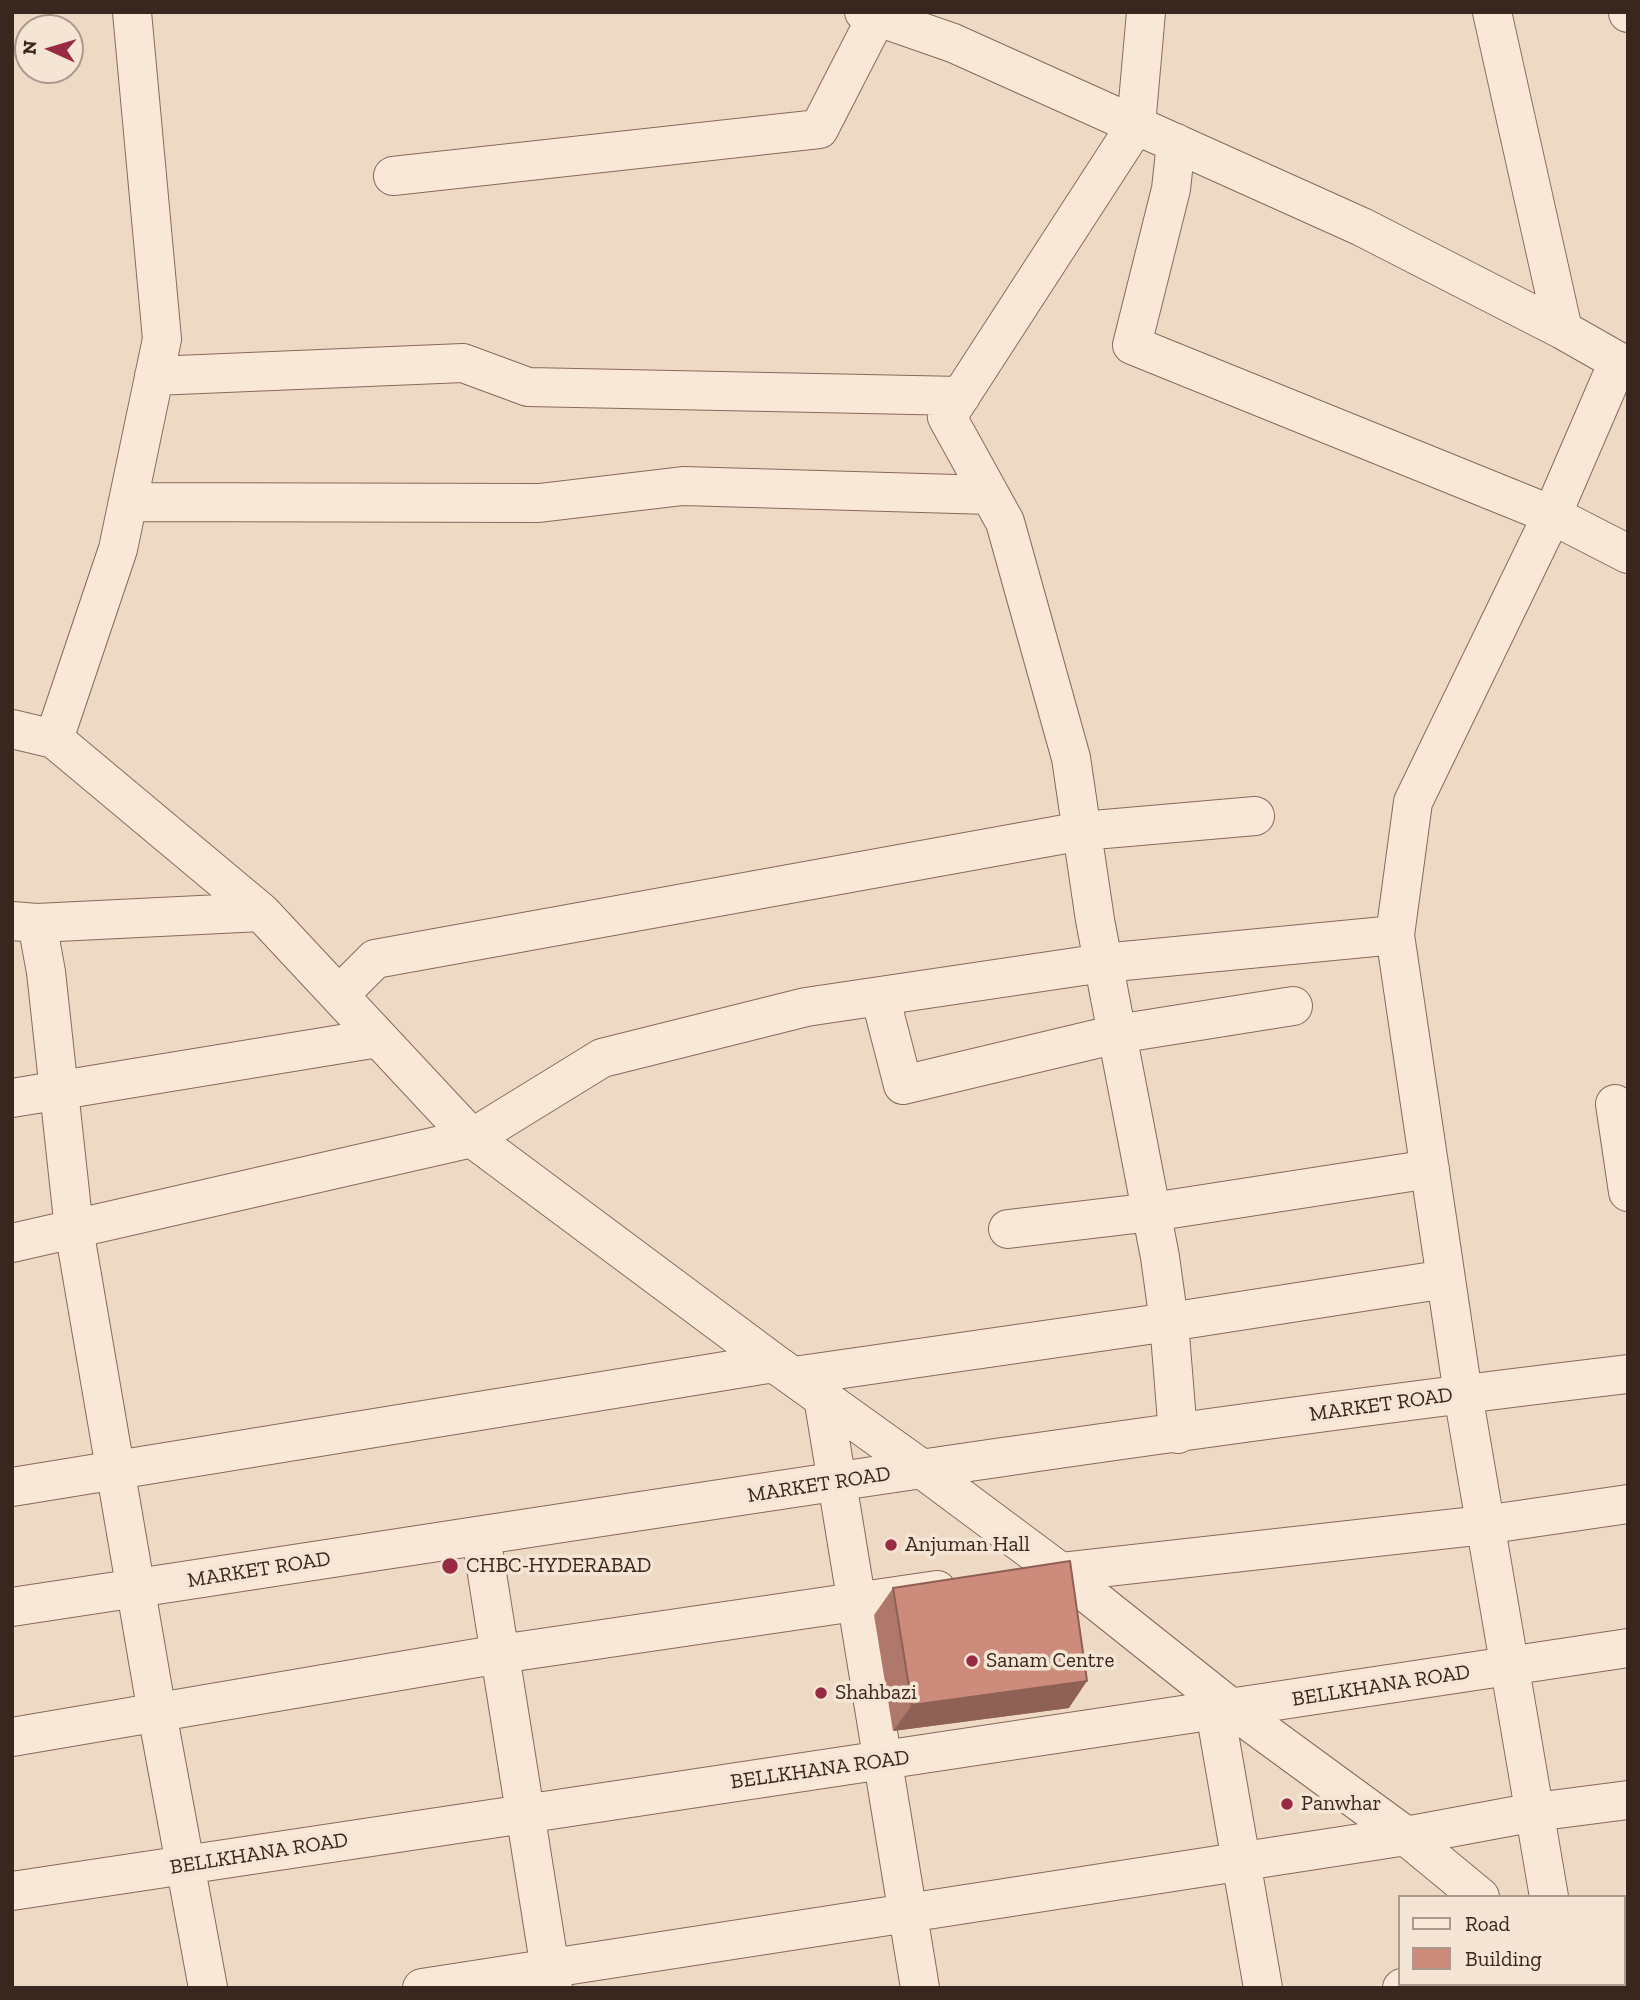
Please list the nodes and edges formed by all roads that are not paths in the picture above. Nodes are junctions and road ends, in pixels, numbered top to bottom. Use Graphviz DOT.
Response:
graph roads {
  1 [pos="132,12"];
  2 [pos="1146,12"];
  3 [pos="1492,12"];
  4 [pos="873,14"];
  5 [pos="1136,125"];
  6 [pos="1176,143"];
  7 [pos="393,176"];
  8 [pos="1563,330"];
  9 [pos="1623,364"];
  10 [pos="154,376"];
  11 [pos="961,396"];
  12 [pos="990,495"];
  13 [pos="128,502"];
  14 [pos="1552,515"];
  15 [pos="1628,554"];
  16 [pos="12,729"];
  17 [pos="54,739"];
  18 [pos="1255,816"];
  19 [pos="1082,831"];
  20 [pos="261,912"];
  21 [pos="25,922"];
  22 [pos="1395,935"];
  23 [pos="1103,963"];
  24 [pos="339,995"];
  25 [pos="880,996"];
  26 [pos="1293,1006"];
  27 [pos="1117,1034"];
  28 [pos="378,1038"];
  29 [pos="58,1090"];
  30 [pos="12,1098"];
  31 [pos="1615,1104"];
  32 [pos="472,1138"];
  33 [pos="1430,1169"];
  34 [pos="1628,1192"];
  35 [pos="1152,1212"];
  36 [pos="74,1229"];
  37 [pos="1009,1229"];
  38 [pos="12,1243"];
  39 [pos="1446,1279"];
  40 [pos="1169,1322"];
  41 [pos="1628,1374"];
  42 [pos="797,1378"];
  43 [pos="1463,1394"];
  44 [pos="1178,1434"];
  45 [pos="922,1469"];
  46 [pos="117,1470"];
  47 [pos="837,1483"];
  48 [pos="12,1487"];
  49 [pos="1628,1504"];
  50 [pos="1484,1525"];
  51 [pos="481,1536"];
  52 [pos="1059,1571"];
  53 [pos="1005,1580"];
  54 [pos="965,1586"];
  55 [pos="137,1589"];
  56 [pos="857,1603"];
  57 [pos="12,1607"];
  58 [pos="1628,1648"];
  59 [pos="500,1654"];
  60 [pos="1508,1666"];
  61 [pos="1223,1710"];
  62 [pos="157,1713"];
  63 [pos="12,1737"];
  64 [pos="882,1761"];
  65 [pos="1628,1800"];
  66 [pos="1535,1812"];
  67 [pos="525,1814"];
  68 [pos="1406,1836"];
  69 [pos="1241,1861"];
  70 [pos="186,1865"];
  71 [pos="12,1891"];
  72 [pos="1478,1895"];
  73 [pos="1549,1895"];
  74 [pos="908,1912"];
  75 [pos="552,1978"];
  76 [pos="208,1988"];
  77 [pos="422,1988"];
  78 [pos="920,1988"];
  79 [pos="1263,1988"];
  1 -- 10 [label="street"];
  2 -- 5 [label="street"];
  3 -- 8 [label="street"];
  4 -- 5 [label="street"];
  4 -- 7 [label="street"];
  5 -- 6 [label="street"];
  5 -- 11 [label="street"];
  6 -- 8 [label="street"];
  6 -- 14 [label="street"];
  8 -- 9 [label="street"];
  9 -- 14 [label="street"];
  10 -- 11 [label="street"];
  10 -- 13 [label="street"];
  11 -- 12 [label="street"];
  12 -- 13 [label="street"];
  12 -- 19 [label="street"];
  13 -- 17 [label="street"];
  14 -- 15 [label="street"];
  14 -- 22 [label="street"];
  16 -- 17 [label="street"];
  17 -- 20 [label="street"];
  18 -- 19 [label="street"];
  19 -- 23 [label="street"];
  19 -- 24 [label="street"];
  20 -- 21 [label="street"];
  20 -- 24 [label="street"];
  21 -- 29 [label="street"];
  22 -- 23 [label="street"];
  22 -- 33 [label="street"];
  23 -- 25 [label="street"];
  23 -- 27 [label="street"];
  24 -- 28 [label="street"];
  25 -- 27 [label="street"];
  25 -- 32 [label="street"];
  26 -- 27 [label="street"];
  27 -- 35 [label="street"];
  28 -- 29 [label="street"];
  28 -- 32 [label="street"];
  29 -- 30 [label="street"];
  29 -- 36 [label="street"];
  31 -- 34 [label="street"];
  32 -- 36 [label="street"];
  32 -- 42 [label="street"];
  33 -- 35 [label="street"];
  33 -- 39 [label="street"];
  35 -- 37 [label="street"];
  35 -- 40 [label="street"];
  36 -- 38 [label="street"];
  36 -- 46 [label="street"];
  39 -- 40 [label="street"];
  39 -- 43 [label="street"];
  40 -- 42 [label="street"];
  40 -- 44 [label="street"];
  41 -- 43 [label="street, MARKET ROAD"];
  42 -- 45 [label="street"];
  42 -- 46 [label="street"];
  42 -- 47 [label="street"];
  43 -- 44 [label="street, MARKET ROAD"];
  43 -- 50 [label="street"];
  44 -- 45 [label="street, MARKET ROAD"];
  45 -- 47 [label="street, MARKET ROAD"];
  45 -- 52 [label="street"];
  46 -- 48 [label="street"];
  46 -- 55 [label="street"];
  47 -- 51 [label="street, MARKET ROAD"];
  47 -- 56 [label="street"];
  49 -- 50 [label="street"];
  50 -- 52 [label="street"];
  50 -- 60 [label="street"];
  51 -- 55 [label="street, MARKET ROAD"];
  51 -- 59 [label="street"];
  52 -- 53 [label="street"];
  52 -- 61 [label="street"];
  54 -- 56 [label="street"];
  55 -- 57 [label="street, MARKET ROAD"];
  55 -- 62 [label="street"];
  56 -- 59 [label="street"];
  56 -- 64 [label="street"];
  58 -- 60 [label="street, BELLKHANA ROAD"];
  59 -- 62 [label="street"];
  59 -- 67 [label="street"];
  60 -- 61 [label="street, BELLKHANA ROAD"];
  60 -- 66 [label="street"];
  61 -- 64 [label="street, BELLKHANA ROAD"];
  61 -- 68 [label="street"];
  61 -- 69 [label="street"];
  62 -- 63 [label="street"];
  62 -- 70 [label="street"];
  64 -- 67 [label="street, BELLKHANA ROAD"];
  64 -- 74 [label="street"];
  65 -- 66 [label="street"];
  66 -- 68 [label="street"];
  66 -- 73 [label="street"];
  67 -- 70 [label="street, BELLKHANA ROAD"];
  67 -- 75 [label="street"];
  68 -- 69 [label="street"];
  68 -- 72 [label="street"];
  69 -- 74 [label="street"];
  69 -- 79 [label="street"];
  70 -- 71 [label="street, BELLKHANA ROAD"];
  70 -- 76 [label="street"];
  74 -- 75 [label="street"];
  74 -- 78 [label="street"];
  75 -- 77 [label="street"];
}
